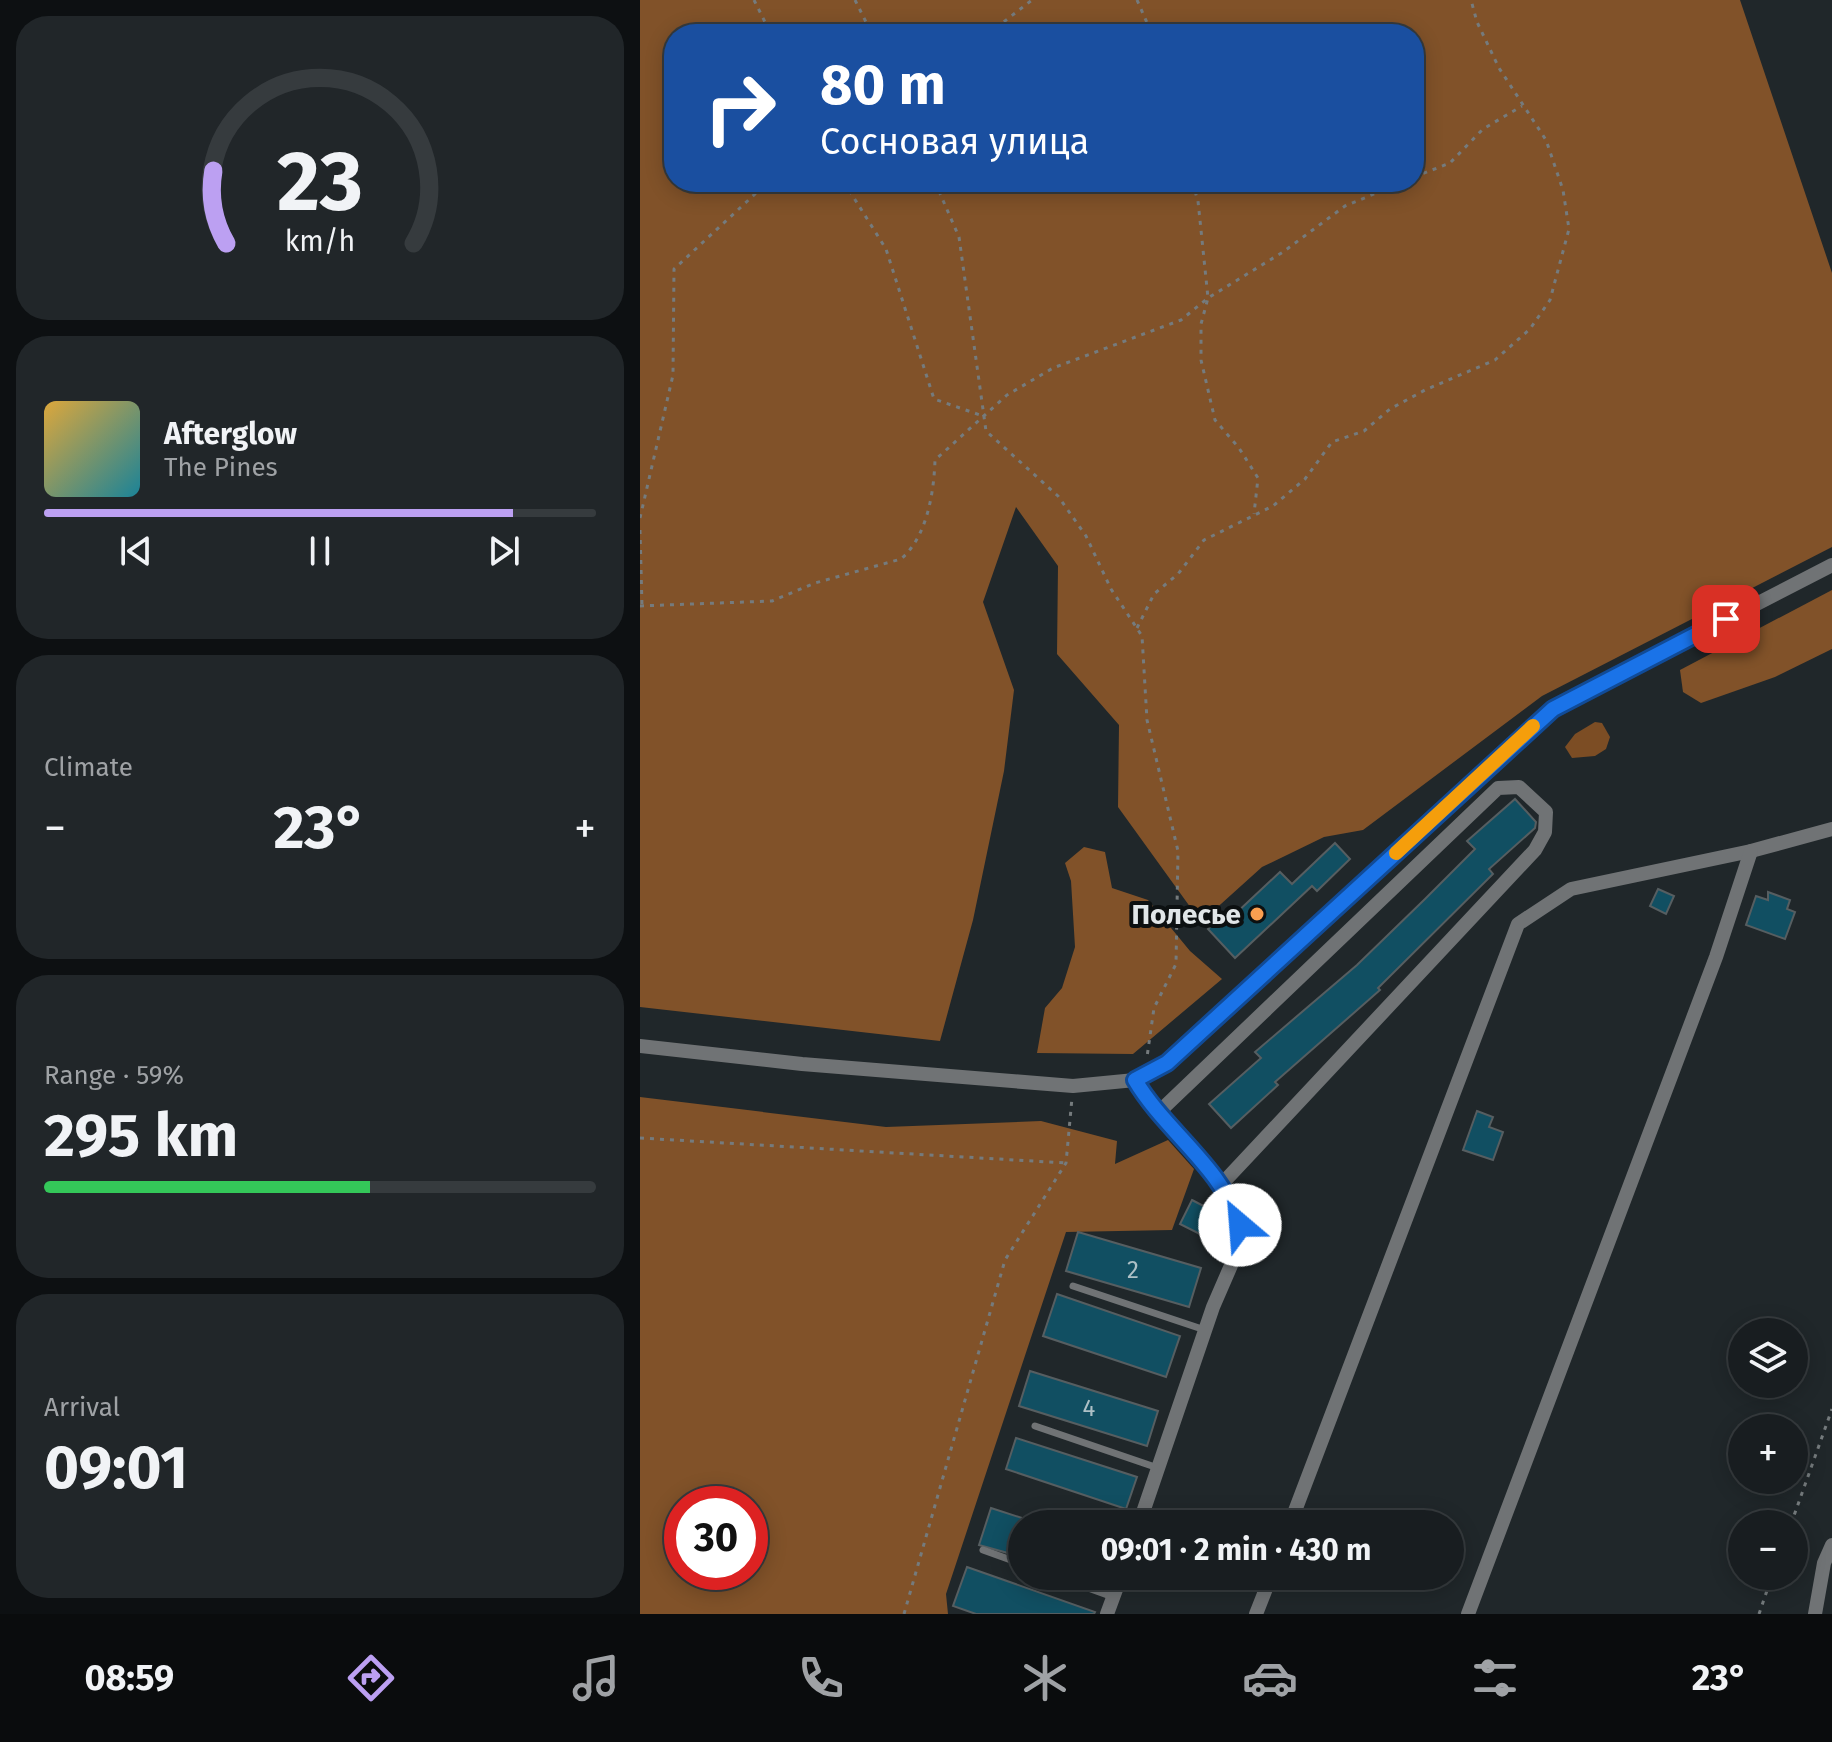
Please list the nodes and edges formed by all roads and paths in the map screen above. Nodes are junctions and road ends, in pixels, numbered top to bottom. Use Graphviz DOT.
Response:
graph roads {
  1 [pos="754,0"];
  2 [pos="855,0"];
  3 [pos="1032,0"];
  4 [pos="1137,0"];
  5 [pos="1471,0"];
  6 [pos="766,24"];
  7 [pos="867,24"];
  8 [pos="1001,24"];
  9 [pos="1148,24"];
  10 [pos="1522,106"];
  11 [pos="1424,173"];
  12 [pos="757,192"];
  13 [pos="850,192"];
  14 [pos="939,192"];
  15 [pos="1195,192"];
  16 [pos="1379,192"];
  17 [pos="1208,298"];
  18 [pos="983,416"];
  19 [pos="1254,514"];
  20 [pos="640,518"];
  21 [pos="640,530"];
  22 [pos="1832,565"];
  23 [pos="641,606"];
  24 [pos="1137,628"];
  25 [pos="1832,829"];
  26 [pos="1751,851"];
  27 [pos="640,1046"];
  28 [pos="1136,1079"];
  29 [pos="1073,1086"];
  30 [pos="1159,1112"];
  31 [pos="640,1138"];
  32 [pos="1066,1163"];
  33 [pos="1220,1186"];
  34 [pos="1073,1286"];
  35 [pos="1205,1330"];
  36 [pos="1832,1409"];
  37 [pos="1035,1426"];
  38 [pos="1158,1468"];
  39 [pos="1144,1510"];
  40 [pos="1295,1510"];
  41 [pos="1796,1510"];
  42 [pos="1832,1545"];
  43 [pos="983,1550"];
  44 [pos="1008,1559"];
  45 [pos="1094,1590"];
  46 [pos="1116,1590"];
  47 [pos="1265,1590"];
  48 [pos="1767,1590"];
  49 [pos="1113,1597"];
  50 [pos="904,1614"];
  51 [pos="1107,1614"];
  52 [pos="1256,1614"];
  53 [pos="1468,1614"];
  54 [pos="1759,1614"];
  55 [pos="1815,1614"];
  1 -- 6 [label="path"];
  2 -- 7 [label="path"];
  3 -- 8 [label="path"];
  4 -- 9 [label="path"];
  5 -- 10 [label="path"];
  10 -- 11 [label="path"];
  10 -- 19 [label="path"];
  12 -- 20 [label="path"];
  13 -- 18 [label="path"];
  14 -- 18 [label="path"];
  15 -- 17 [label="path"];
  16 -- 17 [label="path"];
  17 -- 18 [label="path"];
  17 -- 19 [label="path"];
  18 -- 23 [label="path"];
  18 -- 24 [label="path"];
  19 -- 24 [label="path"];
  21 -- 23 [label="path"];
  22 -- 28 [label="street"];
  24 -- 28 [label="path"];
  25 -- 26 [label="street"];
  26 -- 40 [label="street"];
  26 -- 53 [label="street"];
  27 -- 29 [label="street"];
  28 -- 29 [label="street"];
  28 -- 30 [label="street"];
  29 -- 32 [label="path"];
  30 -- 33 [label="street"];
  30 -- 33 [label="street"];
  31 -- 32 [label="path"];
  32 -- 50 [label="path"];
  33 -- 35 [label="street"];
  34 -- 35 [label="lane"];
  35 -- 38 [label="street"];
  36 -- 41 [label="path"];
  37 -- 38 [label="lane"];
  38 -- 39 [label="street"];
  42 -- 55 [label="street"];
  43 -- 44 [label="lane"];
  45 -- 49 [label="lane"];
  46 -- 49 [label="street"];
  47 -- 52 [label="street"];
  48 -- 54 [label="path"];
  49 -- 51 [label="street"];
}
